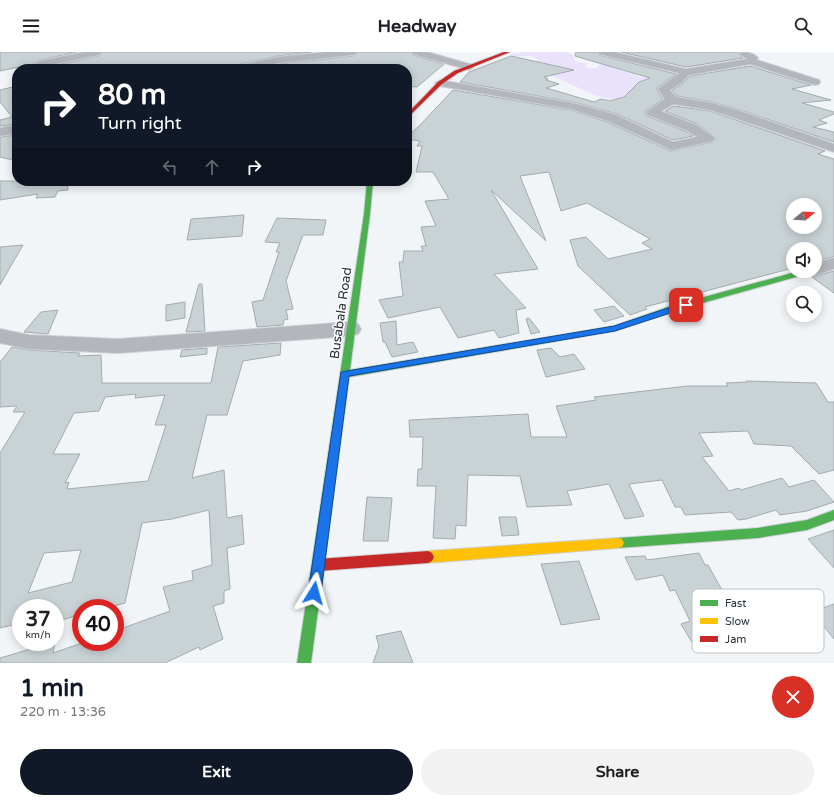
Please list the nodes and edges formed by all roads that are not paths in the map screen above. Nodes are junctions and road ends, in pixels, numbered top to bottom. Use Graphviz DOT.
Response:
graph roads {
  1 [pos="98,52"];
  2 [pos="353,52"];
  3 [pos="416,52"];
  4 [pos="508,52"];
  5 [pos="602,52"];
  6 [pos="740,52"];
  7 [pos="261,54"];
  8 [pos="319,56"];
  9 [pos="278,60"];
  10 [pos="752,61"];
  11 [pos="40,64"];
  12 [pos="260,64"];
  13 [pos="337,64"];
  14 [pos="469,67"];
  15 [pos="686,72"];
  16 [pos="815,82"];
  17 [pos="440,83"];
  18 [pos="672,100"];
  19 [pos="412,111"];
  20 [pos="12,130"];
  21 [pos="0,132"];
  22 [pos="834,148"];
  23 [pos="370,186"];
  24 [pos="834,263"];
  25 [pos="822,267"];
  26 [pos="786,277"];
  27 [pos="351,329"];
  28 [pos="0,336"];
  29 [pos="345,374"];
  30 [pos="834,516"];
  31 [pos="318,565"];
  32 [pos="304,663"];
  1 -- 11 [label="street"];
  2 -- 8 [label="street"];
  3 -- 14 [label="street"];
  4 -- 14 [label="street"];
  5 -- 15 [label="street"];
  6 -- 10 [label="street"];
  7 -- 9 [label="street"];
  8 -- 9 [label="street"];
  8 -- 13 [label="street"];
  9 -- 12 [label="street"];
  10 -- 15 [label="street"];
  10 -- 16 [label="street"];
  14 -- 17 [label="street"];
  15 -- 18 [label="street"];
  17 -- 18 [label="street"];
  17 -- 19 [label="street"];
  18 -- 22 [label="street"];
  20 -- 21 [label="street"];
  23 -- 27 [label="street, Busabala Road"];
  24 -- 25 [label="street"];
  26 -- 29 [label="street"];
  27 -- 28 [label="street"];
  27 -- 29 [label="street, Busabala Road"];
  29 -- 31 [label="street, Busabala Road"];
  30 -- 31 [label="street"];
  31 -- 32 [label="street, Busabala Road"];
}
